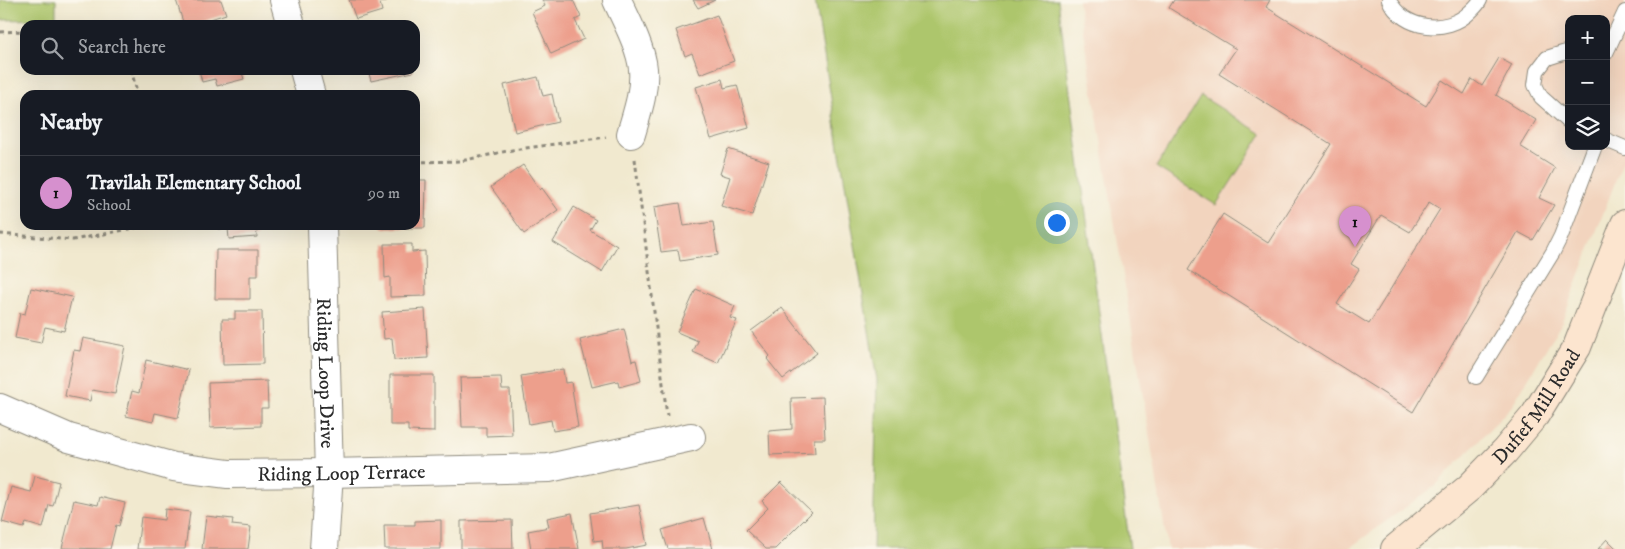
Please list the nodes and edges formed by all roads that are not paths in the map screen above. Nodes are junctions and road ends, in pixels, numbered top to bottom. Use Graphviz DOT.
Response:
graph roads {
  1 [pos="284,0"];
  2 [pos="618,0"];
  3 [pos="1389,0"];
  4 [pos="1480,0"];
  5 [pos="1625,12"];
  6 [pos="290,20"];
  7 [pos="1610,44"];
  8 [pos="1565,52"];
  9 [pos="305,75"];
  10 [pos="310,90"];
  11 [pos="1565,119"];
  12 [pos="631,134"];
  13 [pos="1610,142"];
  14 [pos="1625,148"];
  15 [pos="1593,150"];
  16 [pos="1625,224"];
  17 [pos="322,230"];
  18 [pos="1476,377"];
  19 [pos="0,408"];
  20 [pos="681,439"];
  21 [pos="329,473"];
  22 [pos="324,549"];
  23 [pos="1395,549"];
  1 -- 6 [label="street"];
  2 -- 12 [label="street"];
  3 -- 4 [label="lane"];
  5 -- 7 [label="lane"];
  8 -- 11 [label="lane"];
  9 -- 10 [label="street"];
  13 -- 14 [label="lane"];
  15 -- 18 [label="lane"];
  16 -- 23 [label="main road, Dufief Mill Road"];
  17 -- 21 [label="street, Riding Loop Drive"];
  19 -- 21 [label="street, Riding Loop Terrace"];
  20 -- 21 [label="street, Riding Loop Terrace"];
  21 -- 22 [label="street, Riding Loop Drive"];
}
